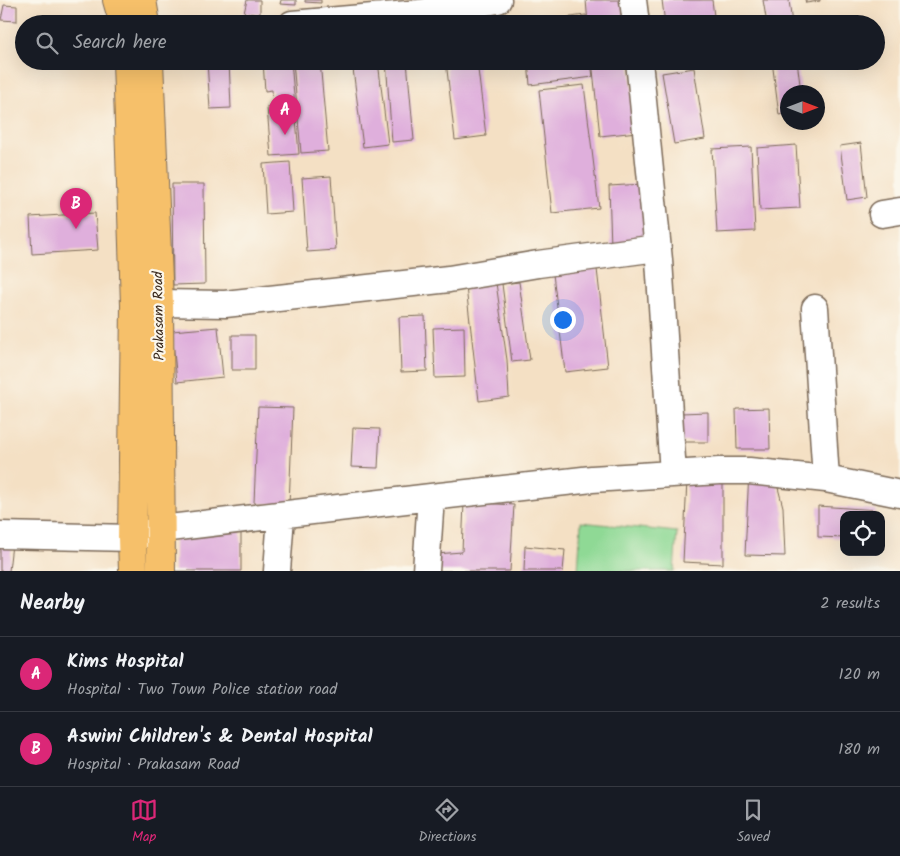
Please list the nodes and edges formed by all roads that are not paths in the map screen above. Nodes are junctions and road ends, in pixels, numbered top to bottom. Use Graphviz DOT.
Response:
graph roads {
  1 [pos="117,0"];
  2 [pos="142,0"];
  3 [pos="498,0"];
  4 [pos="634,0"];
  5 [pos="419,6"];
  6 [pos="121,15"];
  7 [pos="144,15"];
  8 [pos="356,15"];
  9 [pos="635,15"];
  10 [pos="127,70"];
  11 [pos="149,70"];
  12 [pos="640,70"];
  13 [pos="657,248"];
  14 [pos="159,303"];
  15 [pos="815,308"];
  16 [pos="673,474"];
  17 [pos="826,479"];
  18 [pos="900,494"];
  19 [pos="431,497"];
  20 [pos="281,516"];
  21 [pos="161,529"];
  22 [pos="0,535"];
  23 [pos="132,538"];
  24 [pos="133,571"];
  25 [pos="161,571"];
  26 [pos="277,571"];
  27 [pos="426,571"];
  1 -- 6 [label="main road"];
  2 -- 7 [label="main road"];
  3 -- 5 [label="street"];
  4 -- 9 [label="street"];
  5 -- 8 [label="street"];
  10 -- 23 [label="main road, Prakasam Road"];
  11 -- 14 [label="main road, Prakasam Road"];
  12 -- 13 [label="street"];
  13 -- 14 [label="street"];
  13 -- 16 [label="street"];
  14 -- 21 [label="main road, Prakasam Road"];
  15 -- 17 [label="street"];
  16 -- 17 [label="street"];
  16 -- 19 [label="street"];
  17 -- 18 [label="street"];
  19 -- 20 [label="street"];
  19 -- 27 [label="street"];
  20 -- 21 [label="street"];
  20 -- 26 [label="street"];
  21 -- 23 [label="street"];
  21 -- 25 [label="main road, Prakasam Road"];
  22 -- 23 [label="street"];
  23 -- 24 [label="main road, Prakasam Road"];
}
